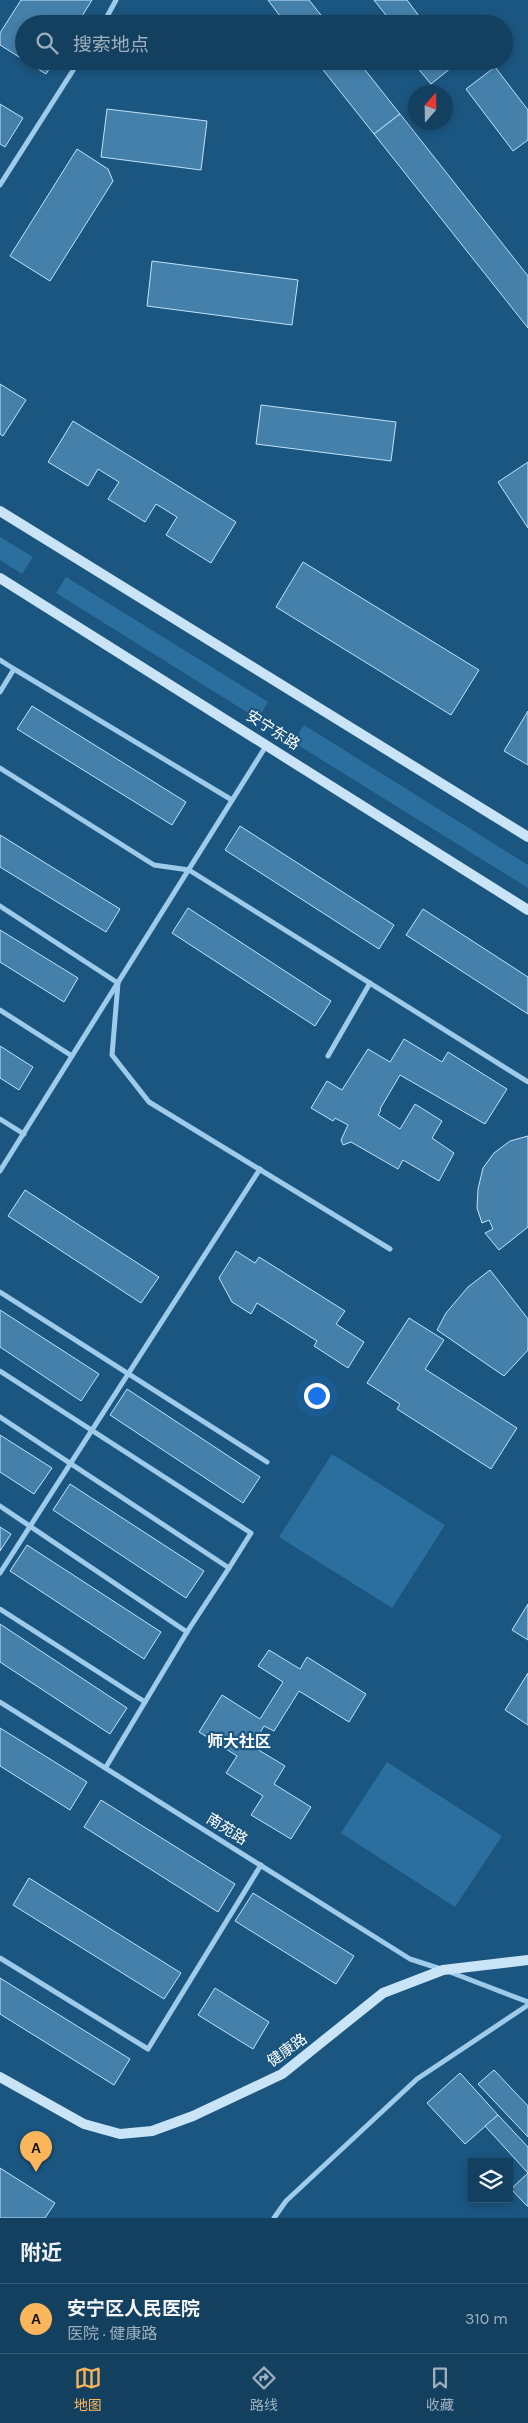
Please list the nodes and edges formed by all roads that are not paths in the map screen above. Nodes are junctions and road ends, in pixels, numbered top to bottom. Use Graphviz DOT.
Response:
graph roads {
  1 [pos="116,0"];
  2 [pos="107,15"];
  3 [pos="73,70"];
  4 [pos="0,185"];
  5 [pos="0,512"];
  6 [pos="0,578"];
  7 [pos="0,660"];
  8 [pos="14,669"];
  9 [pos="0,692"];
  10 [pos="267,744"];
  11 [pos="0,768"];
  12 [pos="232,800"];
  13 [pos="528,837"];
  14 [pos="188,870"];
  15 [pos="0,906"];
  16 [pos="528,910"];
  17 [pos="118,983"];
  18 [pos="370,983"];
  19 [pos="0,1010"];
  20 [pos="72,1056"];
  21 [pos="328,1056"];
  22 [pos="528,1082"];
  23 [pos="0,1118"];
  24 [pos="24,1134"];
  25 [pos="260,1169"];
  26 [pos="0,1171"];
  27 [pos="390,1249"];
  28 [pos="0,1292"];
  29 [pos="0,1371"];
  30 [pos="128,1374"];
  31 [pos="0,1417"];
  32 [pos="92,1430"];
  33 [pos="267,1462"];
  34 [pos="70,1464"];
  35 [pos="0,1506"];
  36 [pos="30,1526"];
  37 [pos="229,1568"];
  38 [pos="0,1573"];
  39 [pos="0,1609"];
  40 [pos="187,1632"];
  41 [pos="0,1702"];
  42 [pos="145,1702"];
  43 [pos="106,1767"];
  44 [pos="261,1865"];
  45 [pos="0,1958"];
  46 [pos="528,1960"];
  47 [pos="443,1970"];
  48 [pos="528,2004"];
  49 [pos="0,2077"];
  50 [pos="274,2218"];
  1 -- 2 [label="street"];
  3 -- 4 [label="street"];
  5 -- 13 [label="main road"];
  6 -- 10 [label="main road, 安宁东路"];
  7 -- 8 [label="street"];
  8 -- 9 [label="street"];
  8 -- 12 [label="street"];
  10 -- 12 [label="street"];
  10 -- 16 [label="main road, 安宁东路"];
  11 -- 14 [label="street"];
  12 -- 14 [label="street"];
  14 -- 17 [label="street"];
  14 -- 18 [label="street"];
  15 -- 17 [label="street"];
  17 -- 20 [label="street"];
  17 -- 25 [label="street"];
  18 -- 21 [label="street"];
  18 -- 22 [label="street"];
  19 -- 20 [label="street"];
  20 -- 24 [label="street"];
  23 -- 24 [label="street"];
  24 -- 26 [label="street"];
  25 -- 27 [label="street"];
  25 -- 30 [label="street"];
  28 -- 30 [label="street"];
  29 -- 32 [label="street"];
  30 -- 32 [label="street"];
  30 -- 33 [label="street"];
  31 -- 34 [label="street"];
  32 -- 34 [label="street"];
  32 -- 37 [label="street"];
  34 -- 36 [label="street"];
  34 -- 37 [label="street"];
  35 -- 36 [label="street"];
  36 -- 38 [label="street"];
  36 -- 40 [label="street"];
  37 -- 40 [label="street"];
  39 -- 42 [label="street"];
  40 -- 42 [label="street"];
  41 -- 43 [label="street, 南苑路"];
  42 -- 43 [label="street"];
  43 -- 44 [label="street, 南苑路"];
  44 -- 45 [label="street"];
  44 -- 47 [label="street, 南苑路"];
  46 -- 47 [label="main road, 健康路"];
  47 -- 48 [label="street, 南苑路"];
  47 -- 49 [label="main road, 健康路"];
  48 -- 50 [label="street"];
}
